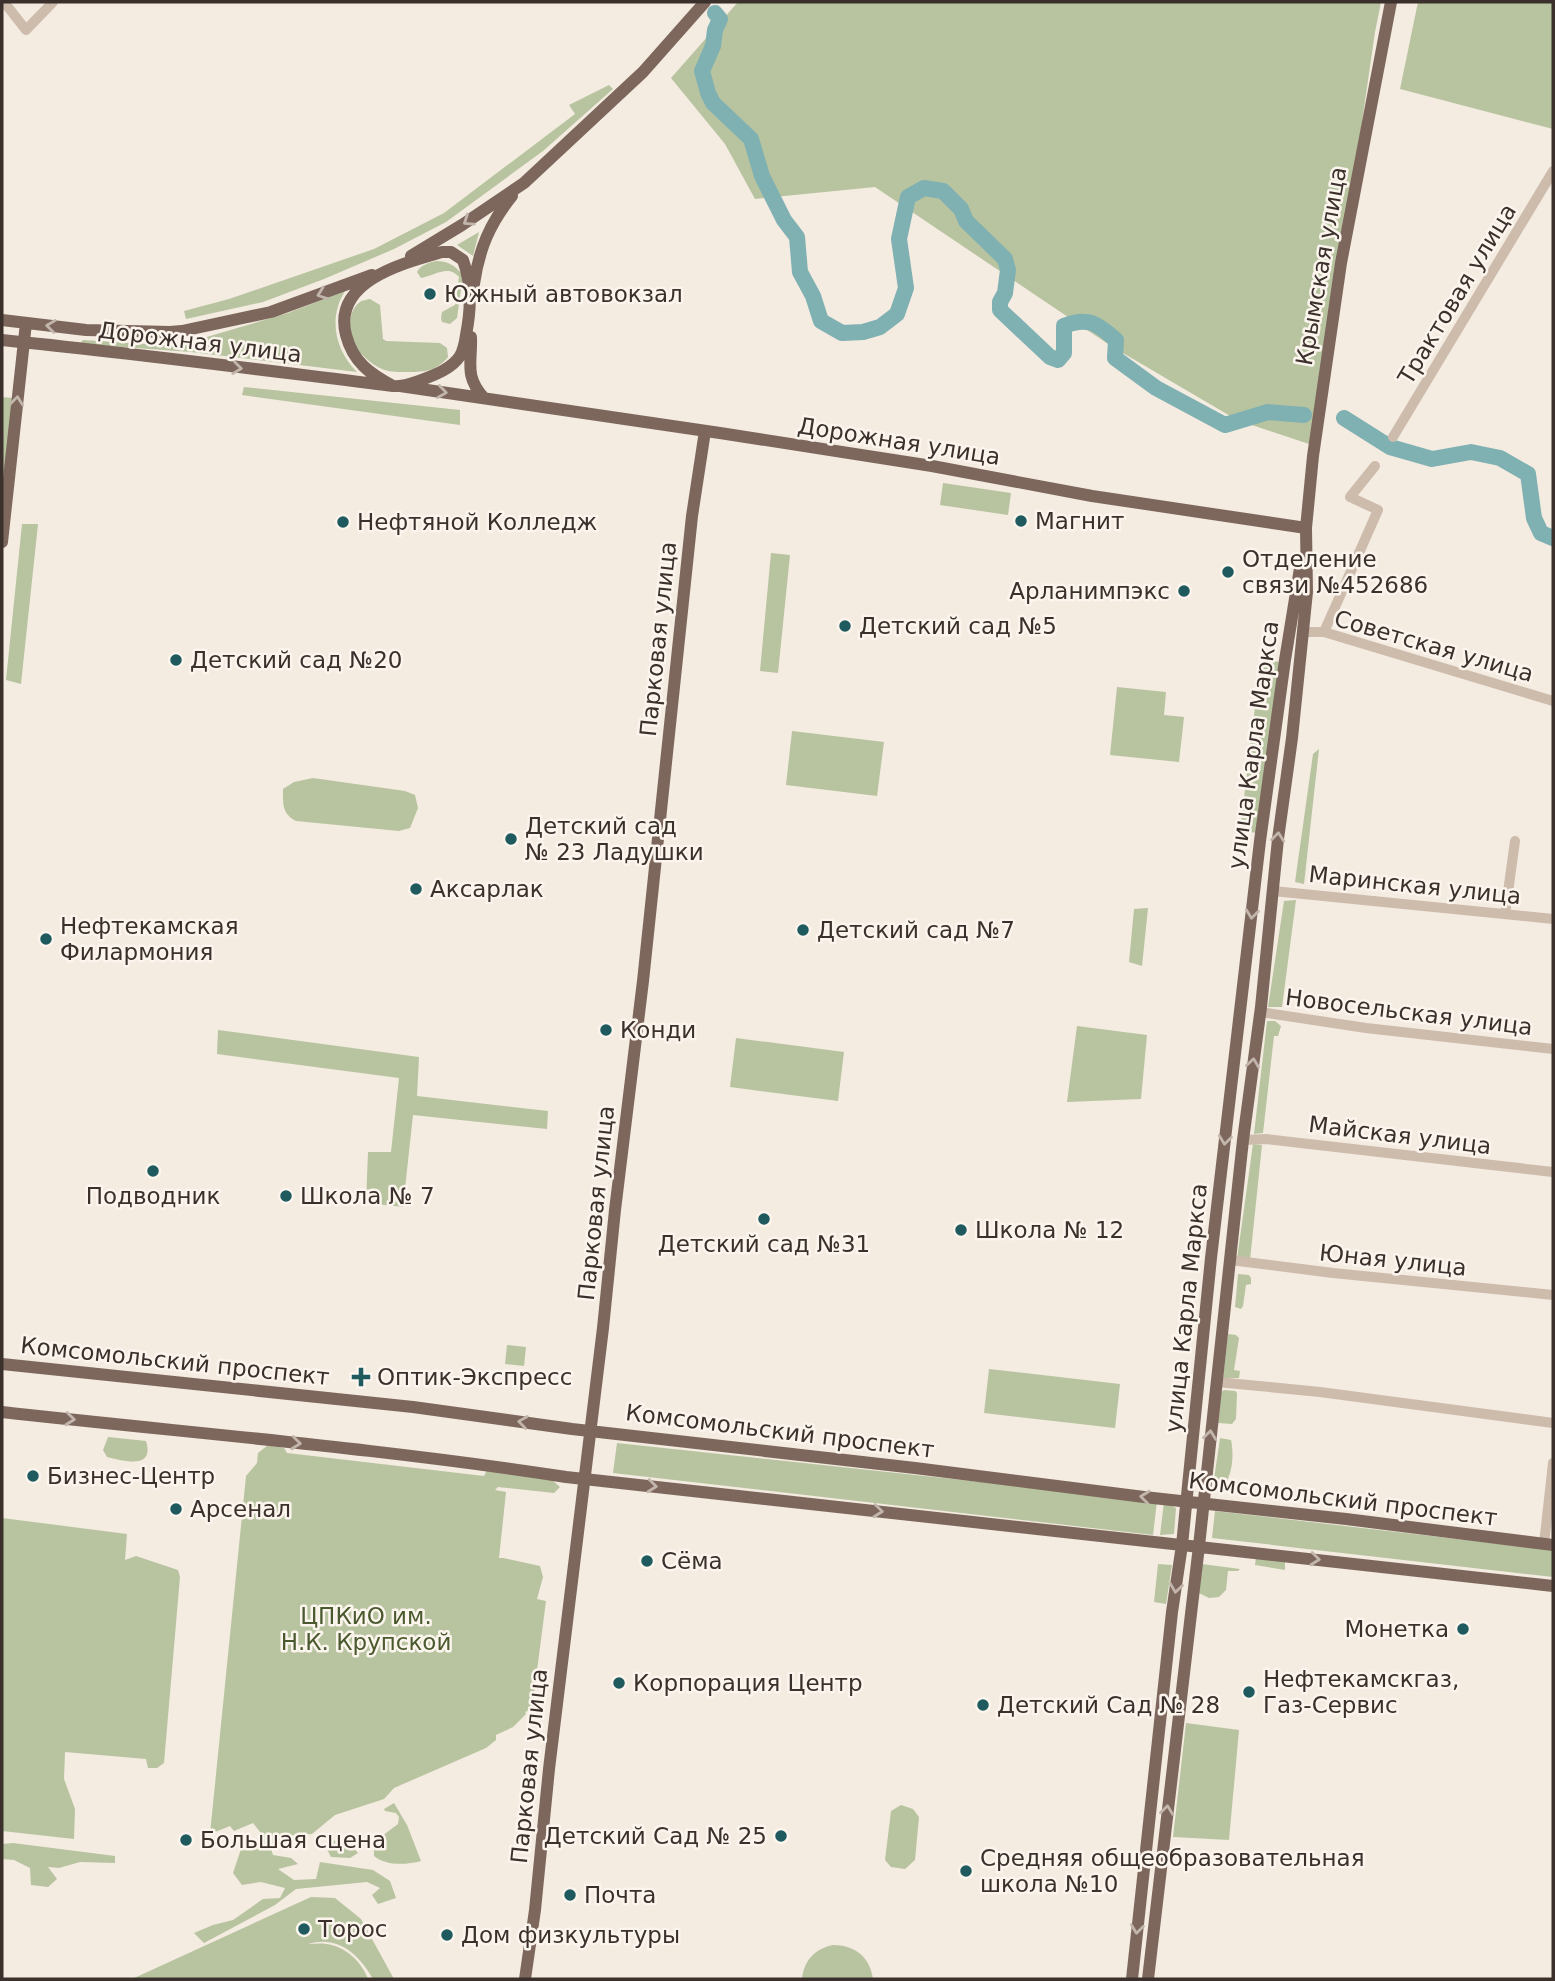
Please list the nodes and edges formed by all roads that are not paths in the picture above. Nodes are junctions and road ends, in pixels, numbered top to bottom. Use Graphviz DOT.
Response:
graph roads {
  1 [pos="4,2"];
  2 [pos="53,2"];
  3 [pos="705,2"];
  4 [pos="1391,2"];
  5 [pos="1553,171"];
  6 [pos="524,183"];
  7 [pos="389,268"];
  8 [pos="471,299"];
  9 [pos="470,315"];
  10 [pos="2,320"];
  11 [pos="26,323"];
  12 [pos="86,330"];
  13 [pos="2,340"];
  14 [pos="24,342"];
  15 [pos="79,349"];
  16 [pos="396,386"];
  17 [pos="484,398"];
  18 [pos="705,431"];
  19 [pos="1393,437"];
  20 [pos="1375,466"];
  21 [pos="1306,534"];
  22 [pos="2,541"];
  23 [pos="1303,632"];
  24 [pos="1324,632"];
  25 [pos="1553,701"];
  26 [pos="1515,841"];
  27 [pos="1273,891"];
  28 [pos="1505,914"];
  29 [pos="1553,919"];
  30 [pos="1248,943"];
  31 [pos="1268,946"];
  32 [pos="1260,1012"];
  33 [pos="1553,1049"];
  34 [pos="1243,1140"];
  35 [pos="1553,1172"];
  36 [pos="1230,1260"];
  37 [pos="1553,1295"];
  38 [pos="2,1364"];
  39 [pos="1217,1382"];
  40 [pos="2,1412"];
  41 [pos="1553,1423"];
  42 [pos="590,1431"];
  43 [pos="1553,1463"];
  44 [pos="584,1478"];
  45 [pos="1186,1502"];
  46 [pos="1202,1503"];
  47 [pos="1548,1544"];
  48 [pos="1182,1545"];
  49 [pos="1199,1546"];
  50 [pos="1553,1586"];
  51 [pos="525,1979"];
  52 [pos="1132,1979"];
  53 [pos="1148,1979"];
  1 -- 2 [label="street"];
  3 -- 6 [label="main road"];
  4 -- 21 [label="main road, Крымская улица"];
  5 -- 19 [label="street, Трактовая улица"];
  6 -- 7 [label="main road, Дорожная улица, one-way"];
  6 -- 8 [label="main road"];
  7 -- 8 [label="main road"];
  7 -- 12 [label="main road, Дорожная улица, one-way"];
  7 -- 16 [label="main road"];
  8 -- 9 [label="main road"];
  9 -- 16 [label="main road"];
  9 -- 17 [label="main road"];
  10 -- 11 [label="main road, Дорожная улица"];
  12 -- 11 [label="main road, Дорожная улица, one-way"];
  11 -- 14 [label="main road"];
  12 -- 15 [label="main road"];
  13 -- 14 [label="main road, Дорожная улица"];
  14 -- 15 [label="main road, Дорожная улица"];
  22 -- 14 [label="main road, one-way"];
  15 -- 16 [label="main road, Дорожная улица, one-way"];
  16 -- 17 [label="main road, Дорожная улица, one-way"];
  17 -- 18 [label="main road, Дорожная улица"];
  18 -- 21 [label="main road, Дорожная улица"];
  18 -- 42 [label="main road, Парковая улица"];
  20 -- 24 [label="street"];
  21 -- 23 [label="main road, улица Карла Маркса"];
  21 -- 30 [label="main road, улица Карла Маркса, one-way"];
  23 -- 24 [label="street, Советская улица"];
  27 -- 23 [label="main road, улица Карла Маркса, one-way"];
  24 -- 25 [label="street, Советская улица"];
  26 -- 28 [label="street"];
  27 -- 28 [label="street, Маринская улица"];
  27 -- 31 [label="main road, улица Карла Маркса"];
  28 -- 29 [label="street, Маринская улица"];
  30 -- 31 [label="main road"];
  30 -- 45 [label="main road, улица Карла Маркса, one-way"];
  31 -- 32 [label="main road, улица Карла Маркса"];
  32 -- 33 [label="street, Новосельская улица"];
  34 -- 32 [label="main road, улица Карла Маркса, one-way"];
  34 -- 35 [label="street, Майская улица"];
  34 -- 36 [label="main road, улица Карла Маркса"];
  36 -- 37 [label="street, Юная улица"];
  36 -- 39 [label="main road, улица Карла Маркса"];
  42 -- 38 [label="main road, Комсомольский проспект, one-way"];
  39 -- 41 [label="street"];
  46 -- 39 [label="main road, улица Карла Маркса, one-way"];
  40 -- 44 [label="main road, one-way"];
  42 -- 44 [label="main road, Парковая улица"];
  45 -- 42 [label="main road, Комсомольский проспект, one-way"];
  43 -- 47 [label="street"];
  44 -- 48 [label="main road, one-way"];
  44 -- 51 [label="main road, Парковая улица"];
  45 -- 46 [label="main road, Комсомольский проспект"];
  45 -- 48 [label="main road, улица Карла Маркса"];
  46 -- 47 [label="main road, Комсомольский проспект"];
  46 -- 49 [label="main road, улица Карла Маркса"];
  48 -- 49 [label="main road"];
  48 -- 52 [label="main road, улица Карла Маркса, one-way"];
  49 -- 50 [label="main road, one-way"];
  53 -- 49 [label="main road, улица Карла Маркса, one-way"];
}
